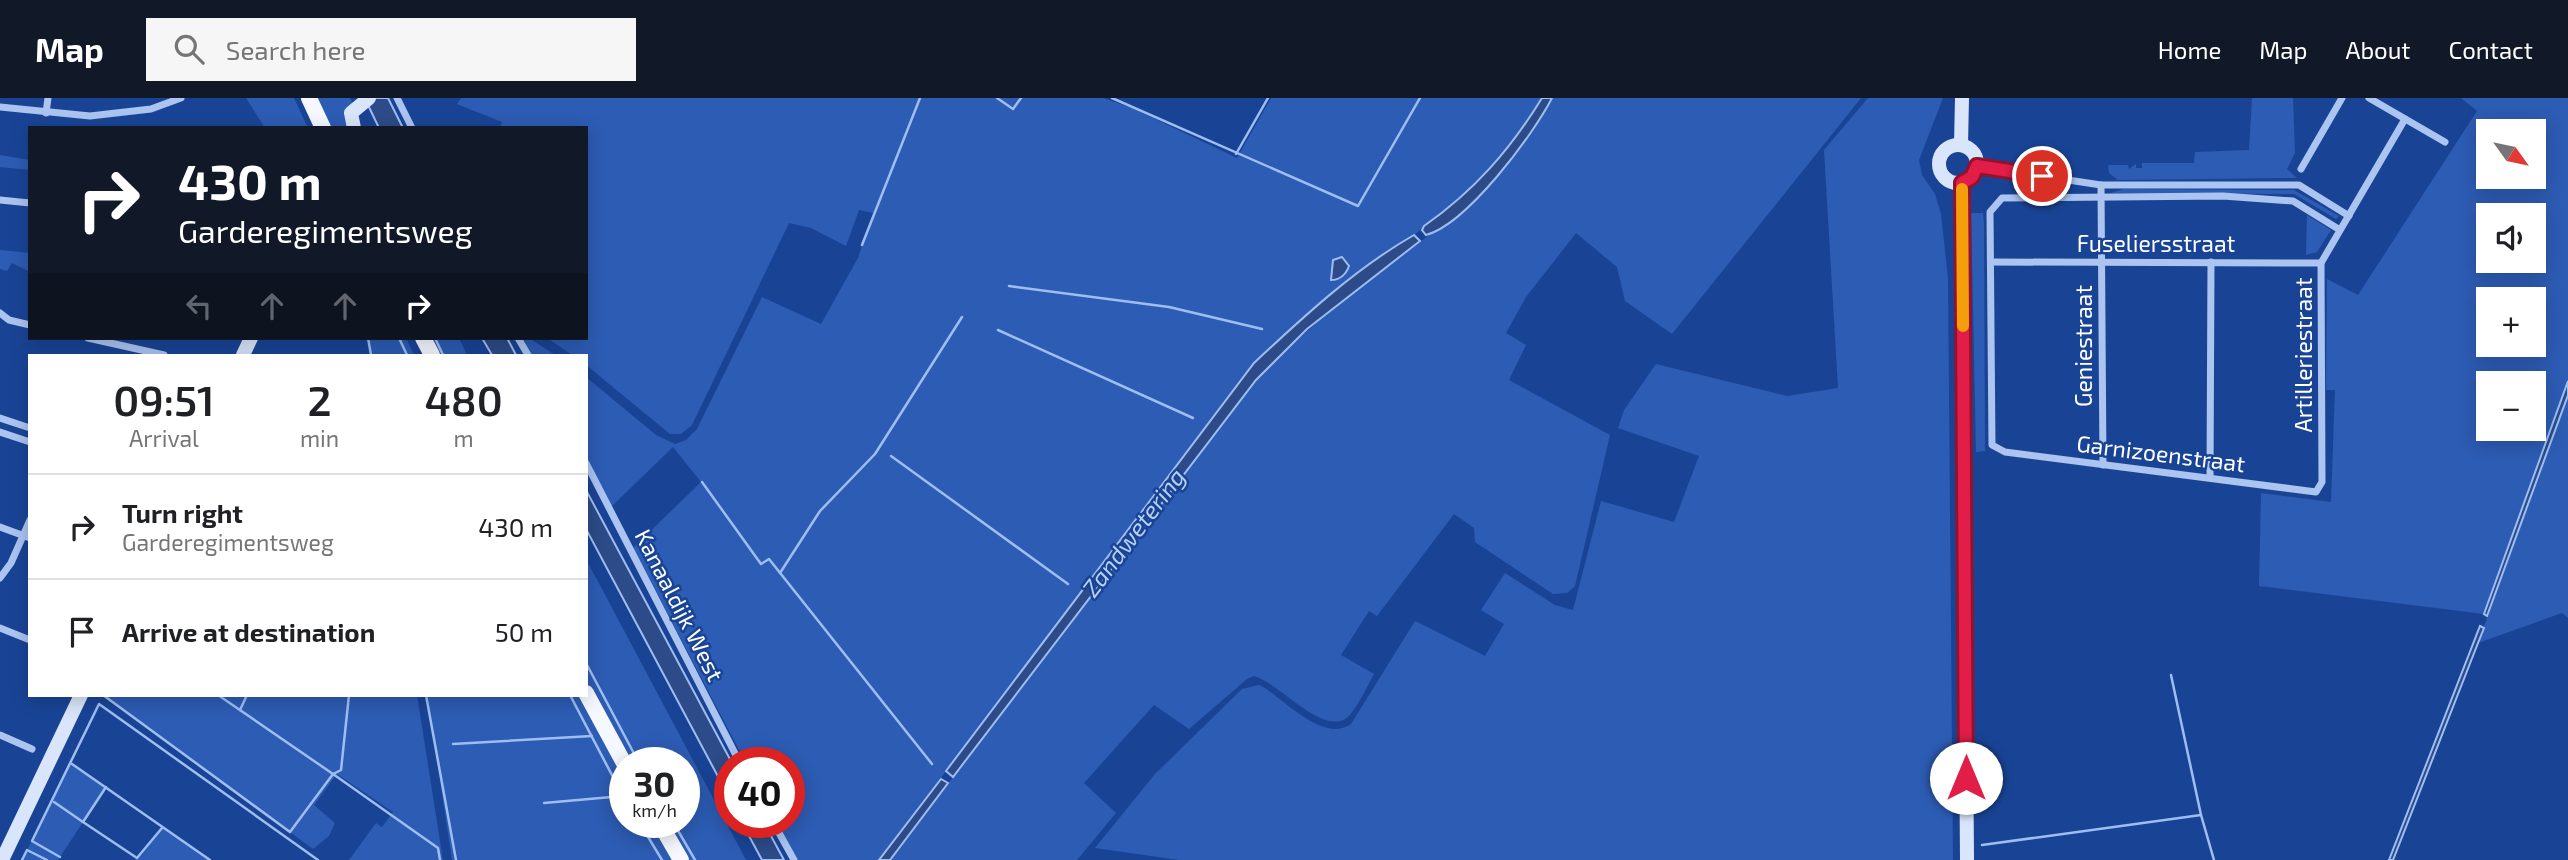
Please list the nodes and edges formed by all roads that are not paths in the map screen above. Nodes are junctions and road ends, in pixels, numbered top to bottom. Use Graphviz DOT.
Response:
graph roads {
  1 [pos="48,98"];
  2 [pos="181,98"];
  3 [pos="298,98"];
  4 [pos="309,98"];
  5 [pos="397,98"];
  6 [pos="1962,98"];
  7 [pos="2342,98"];
  8 [pos="2369,98"];
  9 [pos="367,99"];
  10 [pos="0,107"];
  11 [pos="46,113"];
  12 [pos="2405,119"];
  13 [pos="311,126"];
  14 [pos="322,126"];
  15 [pos="354,126"];
  16 [pos="411,126"];
  17 [pos="2445,142"];
  18 [pos="1961,145"];
  19 [pos="1977,166"];
  20 [pos="2301,169"];
  21 [pos="1962,183"];
  22 [pos="2101,185"];
  23 [pos="0,200"];
  24 [pos="2103,200"];
  25 [pos="28,203"];
  26 [pos="2349,216"];
  27 [pos="2340,230"];
  28 [pos="1991,262"];
  29 [pos="2102,262"];
  30 [pos="2211,262"];
  31 [pos="2321,263"];
  32 [pos="0,313"];
  33 [pos="28,325"];
  34 [pos="97,340"];
  35 [pos="160,354"];
  36 [pos="0,418"];
  37 [pos="28,427"];
  38 [pos="0,432"];
  39 [pos="28,441"];
  40 [pos="2103,466"];
  41 [pos="588,467"];
  42 [pos="2210,477"];
  43 [pos="2320,487"];
  44 [pos="0,527"];
  45 [pos="27,537"];
  46 [pos="0,578"];
  47 [pos="0,628"];
  48 [pos="28,639"];
  49 [pos="79,697"];
  50 [pos="588,697"];
  51 [pos="0,735"];
  52 [pos="615,747"];
  53 [pos="732,747"];
  54 [pos="32,749"];
  55 [pos="668,838"];
  56 [pos="782,838"];
  57 [pos="2,860"];
  58 [pos="681,860"];
  59 [pos="794,860"];
  60 [pos="1967,860"];
  1 -- 11 [label="street"];
  2 -- 11 [label="street"];
  3 -- 13 [label="main road"];
  4 -- 14 [label="main road"];
  5 -- 16 [label="street"];
  6 -- 18 [label="street"];
  7 -- 20 [label="street"];
  8 -- 12 [label="street"];
  9 -- 15 [label="street"];
  10 -- 11 [label="street"];
  12 -- 17 [label="street"];
  12 -- 26 [label="street, Artilleriestraat"];
  18 -- 19 [label="street"];
  18 -- 21 [label="street"];
  19 -- 21 [label="street"];
  19 -- 22 [label="street"];
  21 -- 60 [label="street"];
  22 -- 24 [label="street, Geniestraat"];
  22 -- 26 [label="street"];
  23 -- 25 [label="street"];
  24 -- 27 [label="street"];
  24 -- 28 [label="street"];
  24 -- 29 [label="street, Geniestraat"];
  26 -- 27 [label="street, Artilleriestraat"];
  27 -- 31 [label="street, Artilleriestraat"];
  28 -- 29 [label="street, Fuseliersstraat"];
  28 -- 40 [label="street, Garnizoenstraat"];
  29 -- 30 [label="street, Fuseliersstraat"];
  29 -- 40 [label="street, Geniestraat"];
  30 -- 31 [label="street, Fuseliersstraat"];
  30 -- 42 [label="street"];
  31 -- 43 [label="street, Artilleriestraat"];
  32 -- 33 [label="street"];
  34 -- 35 [label="street"];
  36 -- 37 [label="street"];
  38 -- 39 [label="street"];
  40 -- 42 [label="street, Garnizoenstraat"];
  41 -- 53 [label="street, Kanaaldijk West"];
  42 -- 43 [label="street, Garnizoenstraat"];
  44 -- 45 [label="street"];
  45 -- 46 [label="street"];
  47 -- 48 [label="street"];
  49 -- 57 [label="street"];
  50 -- 52 [label="main road"];
  51 -- 54 [label="street"];
  55 -- 58 [label="main road"];
  56 -- 59 [label="street"];
}
